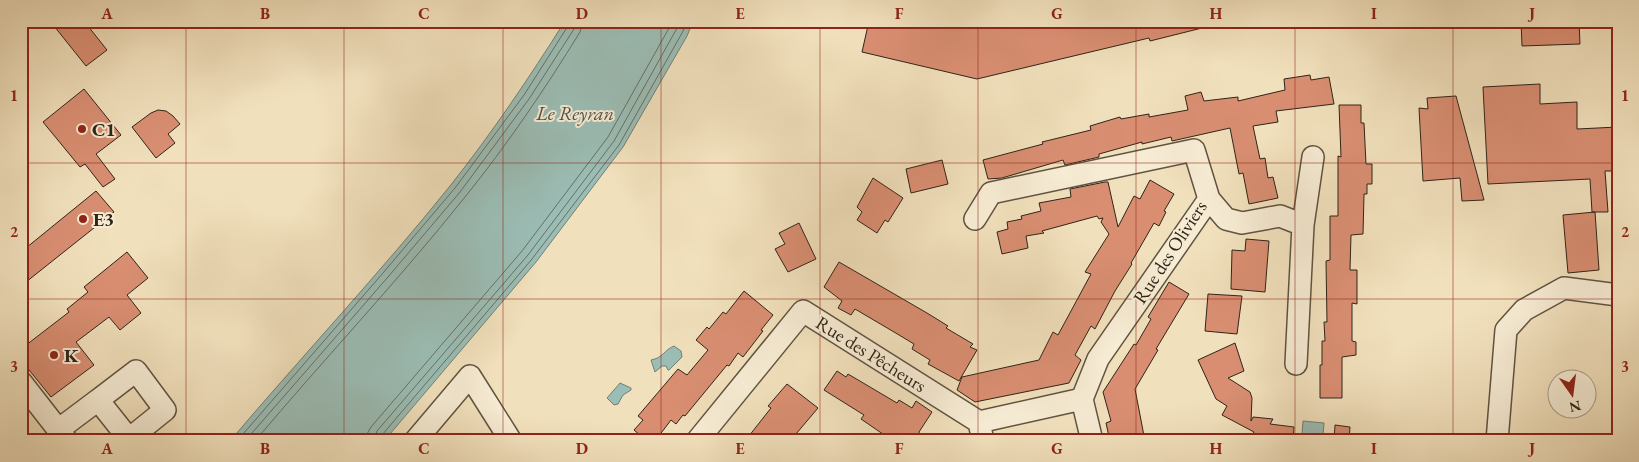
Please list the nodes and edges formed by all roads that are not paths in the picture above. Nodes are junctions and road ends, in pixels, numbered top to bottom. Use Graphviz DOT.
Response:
graph roads {
  1 [pos="1313,157"];
  2 [pos="1209,199"];
  3 [pos="975,219"];
  4 [pos="1303,225"];
  5 [pos="1618,295"];
  6 [pos="1296,364"];
  7 [pos="21,382"];
  8 [pos="1082,399"];
  9 [pos="98,400"];
  10 [pos="981,432"];
  11 [pos="63,435"];
  12 [pos="415,441"];
  13 [pos="511,441"];
  14 [pos="697,441"];
  15 [pos="1092,441"];
  16 [pos="1497,441"];
  1 -- 4 [label="street"];
  2 -- 3 [label="street, Rue des Oliviers"];
  2 -- 4 [label="street"];
  2 -- 8 [label="street, Rue des Oliviers"];
  4 -- 6 [label="street"];
  5 -- 16 [label="street"];
  7 -- 11 [label="street"];
  8 -- 10 [label="street"];
  8 -- 15 [label="street"];
  9 -- 11 [label="street"];
  10 -- 14 [label="street, Rue des Pêcheurs"];
  12 -- 13 [label="street"];
}
